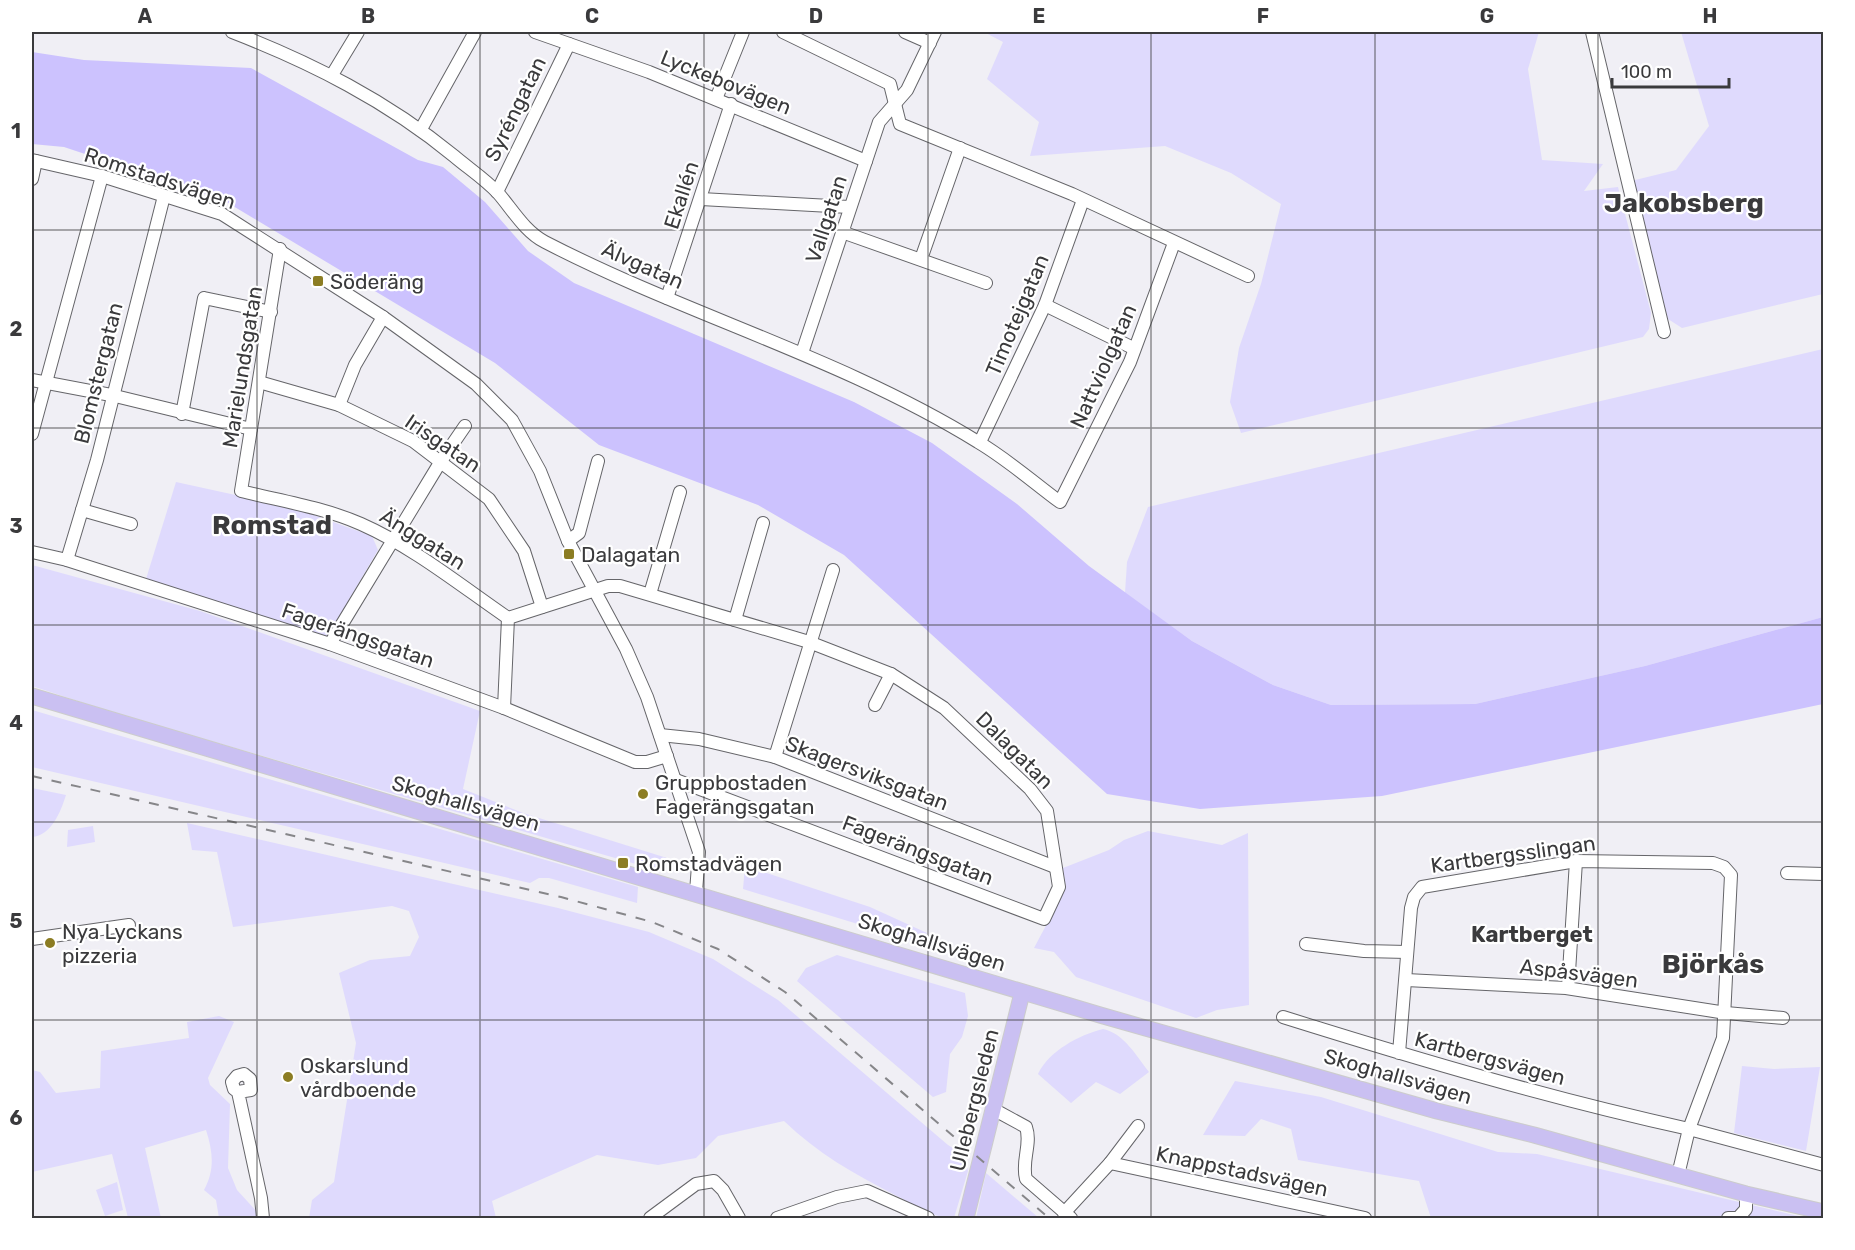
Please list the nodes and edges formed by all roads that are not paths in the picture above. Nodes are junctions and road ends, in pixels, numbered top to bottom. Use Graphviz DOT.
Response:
graph roads {
  1 [pos="232,32"];
  2 [pos="358,32"];
  3 [pos="475,32"];
  4 [pos="535,32"];
  5 [pos="743,32"];
  6 [pos="783,32"];
  7 [pos="905,32"];
  8 [pos="1592,32"];
  9 [pos="933,37"];
  10 [pos="569,44"];
  11 [pos="332,75"];
  12 [pos="716,99"];
  13 [pos="895,102"];
  14 [pos="730,104"];
  15 [pos="421,129"];
  16 [pos="960,147"];
  17 [pos="34,160"];
  18 [pos="866,160"];
  19 [pos="102,177"];
  20 [pos="32,179"];
  21 [pos="497,192"];
  22 [pos="164,196"];
  23 [pos="701,199"];
  24 [pos="1083,200"];
  25 [pos="849,207"];
  26 [pos="842,232"];
  27 [pos="1177,244"];
  28 [pos="280,249"];
  29 [pos="921,259"];
  30 [pos="1248,276"];
  31 [pos="986,283"];
  32 [pos="667,298"];
  33 [pos="1046,305"];
  34 [pos="270,312"];
  35 [pos="383,317"];
  36 [pos="1664,332"];
  37 [pos="1133,348"];
  38 [pos="802,353"];
  39 [pos="32,380"];
  40 [pos="259,382"];
  41 [pos="46,384"];
  42 [pos="111,395"];
  43 [pos="339,405"];
  44 [pos="182,414"];
  45 [pos="465,426"];
  46 [pos="251,429"];
  47 [pos="32,434"];
  48 [pos="980,442"];
  49 [pos="441,461"];
  50 [pos="598,461"];
  51 [pos="241,491"];
  52 [pos="680,492"];
  53 [pos="1060,502"];
  54 [pos="82,510"];
  55 [pos="763,523"];
  56 [pos="131,524"];
  57 [pos="395,541"];
  58 [pos="568,541"];
  59 [pos="32,552"];
  60 [pos="67,560"];
  61 [pos="833,570"];
  62 [pos="594,592"];
  63 [pos="650,594"];
  64 [pos="542,607"];
  65 [pos="508,618"];
  66 [pos="735,620"];
  67 [pos="809,642"];
  68 [pos="330,644"];
  69 [pos="891,675"];
  70 [pos="32,696"];
  71 [pos="875,705"];
  72 [pos="504,708"];
  73 [pos="660,735"];
  74 [pos="666,756"];
  75 [pos="775,757"];
  76 [pos="676,780"];
  77 [pos="1576,861"];
  78 [pos="1055,867"];
  79 [pos="1787,873"];
  80 [pos="1824,874"];
  81 [pos="696,892"];
  82 [pos="1044,920"];
  83 [pos="129,925"];
  84 [pos="32,939"];
  85 [pos="1306,944"];
  86 [pos="1407,952"];
  87 [pos="1406,980"];
  88 [pos="1568,988"];
  89 [pos="1022,993"];
  90 [pos="1726,1013"];
  91 [pos="1283,1017"];
  92 [pos="1783,1018"];
  93 [pos="1400,1053"];
  94 [pos="238,1092"];
  95 [pos="993,1109"];
  96 [pos="1138,1126"];
  97 [pos="1689,1129"];
  98 [pos="1110,1163"];
  99 [pos="1824,1165"];
  100 [pos="1678,1174"];
  101 [pos="1746,1194"];
  102 [pos="1824,1212"];
  103 [pos="1315,1213"];
  104 [pos="1068,1216"];
  105 [pos="263,1218"];
  106 [pos="650,1218"];
  107 [pos="739,1218"];
  108 [pos="777,1218"];
  109 [pos="928,1218"];
  110 [pos="966,1218"];
  111 [pos="1365,1218"];
  112 [pos="1728,1218"];
  1 -- 11 [label="street, Älvgatan"];
  2 -- 11 [label="street"];
  3 -- 15 [label="street"];
  4 -- 10 [label="street, Lyckebovägen"];
  5 -- 12 [label="street"];
  6 -- 13 [label="street"];
  7 -- 9 [label="street"];
  8 -- 36 [label="street"];
  9 -- 13 [label="street, Vallgatan"];
  10 -- 12 [label="street, Lyckebovägen"];
  10 -- 21 [label="street, Syréngatan"];
  11 -- 15 [label="street, Älvgatan"];
  12 -- 14 [label="street, Lyckebovägen"];
  13 -- 16 [label="street"];
  13 -- 18 [label="street, Vallgatan"];
  14 -- 18 [label="street, Lyckebovägen"];
  14 -- 23 [label="street, Ekallén"];
  15 -- 21 [label="street, Älvgatan"];
  16 -- 24 [label="street"];
  16 -- 29 [label="street"];
  17 -- 19 [label="street, Romstadsvägen"];
  17 -- 20 [label="street"];
  18 -- 25 [label="street, Vallgatan"];
  19 -- 22 [label="street, Romstadsvägen"];
  19 -- 41 [label="street"];
  21 -- 32 [label="street, Älvgatan"];
  22 -- 28 [label="street, Romstadsvägen"];
  22 -- 42 [label="street, Blomstergatan"];
  23 -- 25 [label="street"];
  23 -- 32 [label="street, Ekallén"];
  24 -- 27 [label="street"];
  24 -- 33 [label="street, Timotejgatan"];
  25 -- 26 [label="street, Vallgatan"];
  26 -- 29 [label="street"];
  26 -- 38 [label="street, Vallgatan"];
  27 -- 30 [label="street"];
  27 -- 37 [label="street, Nattviolgatan"];
  28 -- 34 [label="street, Marielundsgatan"];
  28 -- 35 [label="street, Romstadsvägen"];
  29 -- 31 [label="street"];
  32 -- 38 [label="street, Älvgatan"];
  33 -- 37 [label="street"];
  33 -- 48 [label="street, Timotejgatan"];
  34 -- 40 [label="street, Marielundsgatan"];
  34 -- 44 [label="street"];
  35 -- 43 [label="street"];
  35 -- 58 [label="street, Romstadsvägen"];
  37 -- 53 [label="street, Nattviolgatan"];
  38 -- 48 [label="street, Älvgatan"];
  39 -- 41 [label="street"];
  40 -- 43 [label="street, Irisgatan"];
  40 -- 46 [label="street, Marielundsgatan"];
  41 -- 42 [label="street"];
  41 -- 47 [label="street"];
  42 -- 44 [label="street"];
  42 -- 54 [label="street, Blomstergatan"];
  43 -- 49 [label="street, Irisgatan"];
  44 -- 46 [label="street"];
  45 -- 49 [label="street"];
  46 -- 51 [label="street, Marielundsgatan"];
  48 -- 53 [label="street, Älvgatan"];
  49 -- 57 [label="street"];
  49 -- 64 [label="street, Irisgatan"];
  50 -- 58 [label="street"];
  51 -- 57 [label="street, Änggatan"];
  52 -- 63 [label="street"];
  54 -- 56 [label="street"];
  54 -- 60 [label="street, Blomstergatan"];
  55 -- 66 [label="street"];
  57 -- 65 [label="street, Änggatan"];
  57 -- 68 [label="street"];
  58 -- 62 [label="street, Romstadsvägen"];
  59 -- 60 [label="street, Fagerängsgatan"];
  60 -- 68 [label="street, Fagerängsgatan"];
  61 -- 67 [label="street"];
  62 -- 63 [label="street, Dalagatan"];
  62 -- 64 [label="street, Dalagatan"];
  62 -- 73 [label="street, Romstadsvägen"];
  63 -- 66 [label="street, Dalagatan"];
  64 -- 65 [label="street, Dalagatan"];
  65 -- 72 [label="street"];
  66 -- 67 [label="street, Dalagatan"];
  67 -- 69 [label="street, Dalagatan"];
  67 -- 75 [label="street"];
  68 -- 72 [label="street, Fagerängsgatan"];
  69 -- 71 [label="street"];
  69 -- 78 [label="street, Dalagatan"];
  70 -- 81 [label="main road, Skoghallsvägen"];
  72 -- 74 [label="street, Fagerängsgatan"];
  73 -- 74 [label="street, Romstadsvägen"];
  73 -- 75 [label="street, Skagersviksgatan"];
  74 -- 76 [label="street, Romstadsvägen"];
  75 -- 78 [label="street, Skagersviksgatan"];
  76 -- 81 [label="street, Romstadsvägen"];
  76 -- 82 [label="street, Fagerängsgatan"];
  77 -- 86 [label="street, Kartbergsslingan"];
  77 -- 88 [label="street"];
  77 -- 90 [label="street, Kartbergsslingan"];
  78 -- 82 [label="street, Dalagatan"];
  79 -- 80 [label="street"];
  81 -- 89 [label="main road, Skoghallsvägen"];
  83 -- 84 [label="street"];
  85 -- 86 [label="street"];
  86 -- 87 [label="street, Kartbergsslingan"];
  87 -- 88 [label="street, Aspåsvägen"];
  87 -- 93 [label="street, Kartbergsslingan"];
  88 -- 90 [label="street, Aspåsvägen"];
  89 -- 95 [label="main road, Ullebergsleden"];
  89 -- 100 [label="main road, Skoghallsvägen"];
  90 -- 92 [label="street, Aspåsvägen"];
  90 -- 97 [label="street, Kartbergsslingan"];
  91 -- 93 [label="street, Kartbergsvägen"];
  93 -- 97 [label="street, Kartbergsvägen"];
  94 -- 105 [label="street"];
  95 -- 104 [label="street"];
  95 -- 110 [label="main road, Ullebergsleden"];
  96 -- 98 [label="street"];
  97 -- 99 [label="street, Kartbergsvägen"];
  97 -- 100 [label="street, Kartbergsslingan"];
  98 -- 103 [label="street, Knappstadsvägen"];
  98 -- 104 [label="street"];
  100 -- 101 [label="main road, Skoghallsvägen"];
  101 -- 102 [label="main road, Skoghallsvägen"];
  101 -- 112 [label="street"];
  103 -- 111 [label="street, Knappstadsvägen"];
  106 -- 107 [label="street"];
  108 -- 109 [label="street"];
}
